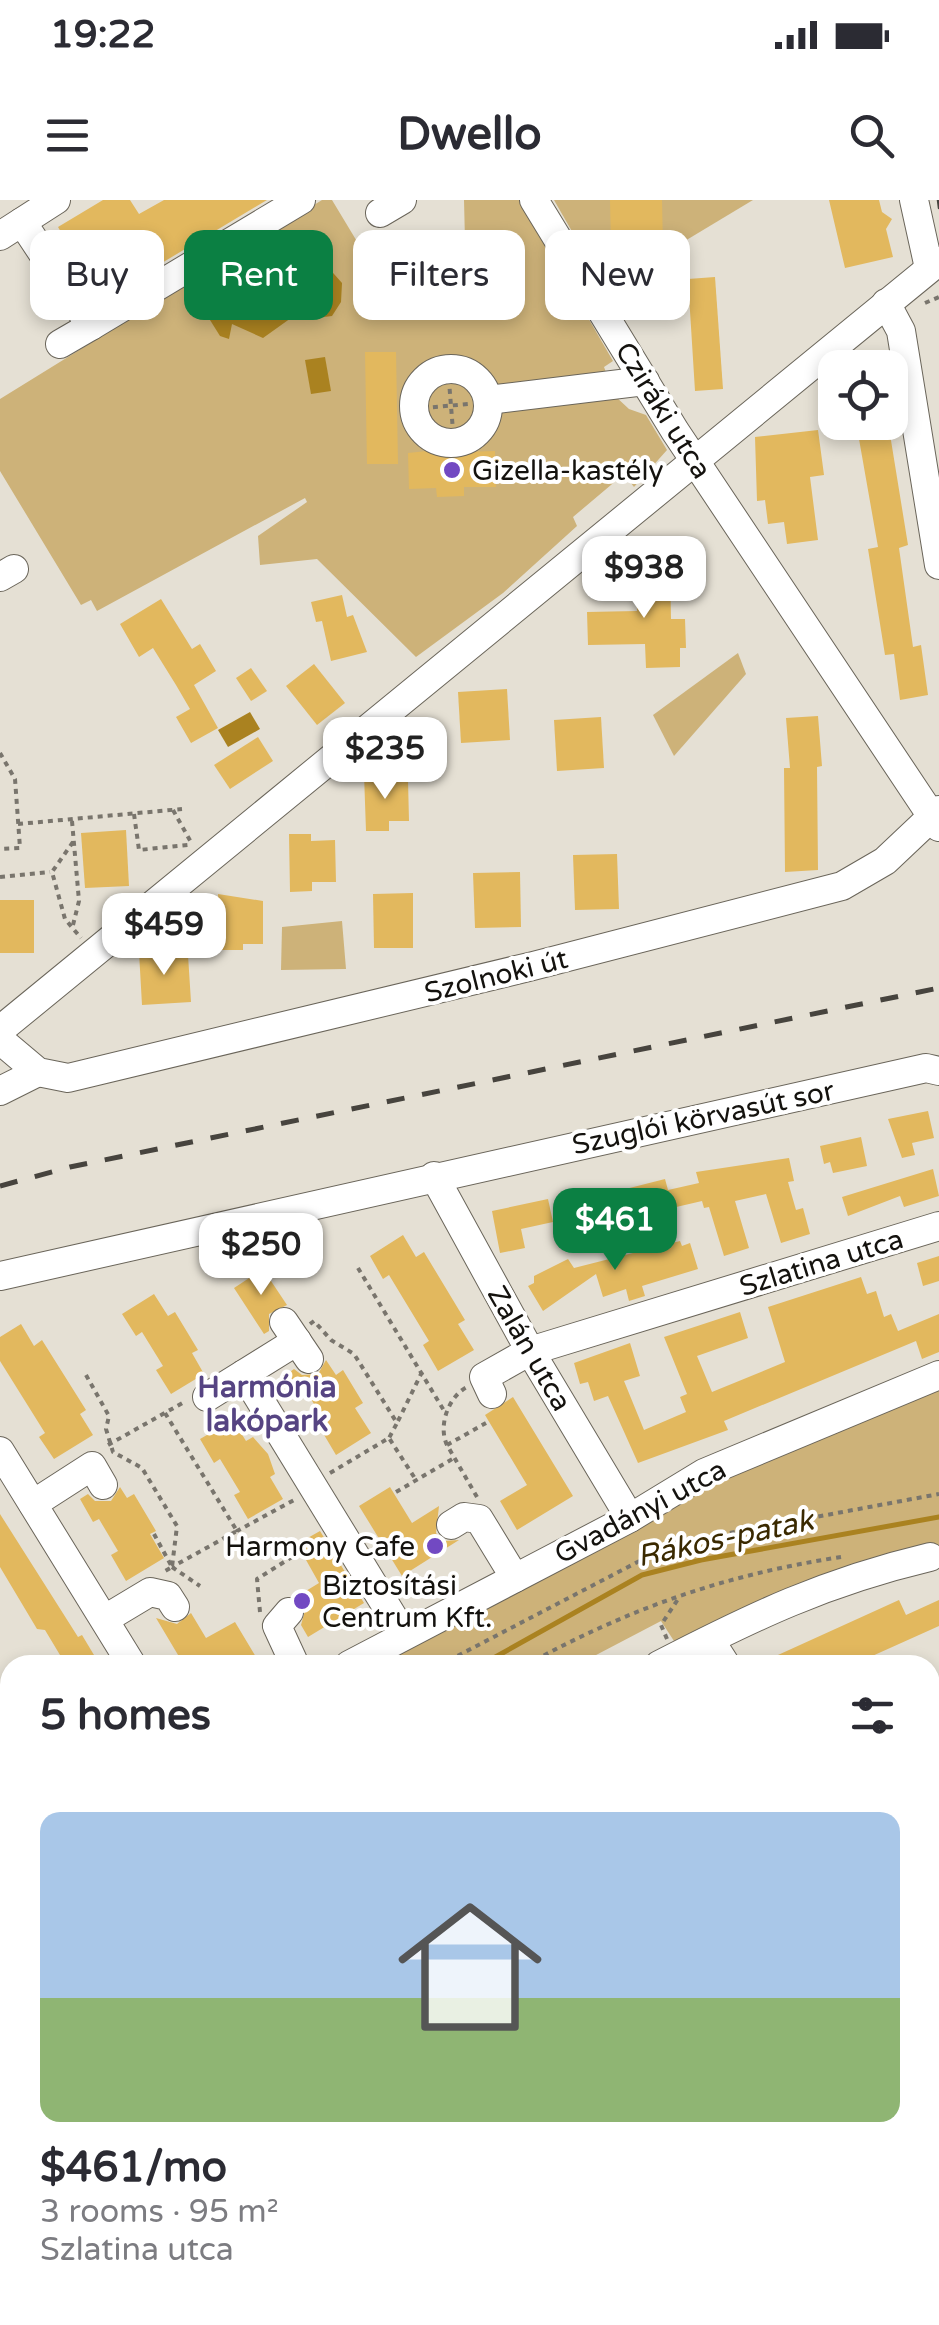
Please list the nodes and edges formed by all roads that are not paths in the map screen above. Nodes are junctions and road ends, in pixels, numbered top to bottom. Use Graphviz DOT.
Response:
graph roads {
  1 [pos="56,200"];
  2 [pos="301,200"];
  3 [pos="534,200"];
  4 [pos="914,200"];
  5 [pos="11,229"];
  6 [pos="934,265"];
  7 [pos="886,304"];
  8 [pos="91,326"];
  9 [pos="60,344"];
  10 [pos="645,381"];
  11 [pos="488,401"];
  12 [pos="694,460"];
  13 [pos="939,565"];
  14 [pos="937,818"];
  15 [pos="0,1030"];
  16 [pos="0,1040"];
  17 [pos="939,1071"];
  18 [pos="38,1072"];
  19 [pos="0,1090"];
  20 [pos="434,1176"];
  21 [pos="939,1226"];
  22 [pos="0,1276"];
  23 [pos="296,1339"];
  24 [pos="530,1351"];
  25 [pos="244,1374"];
  26 [pos="482,1374"];
  27 [pos="939,1375"];
  28 [pos="206,1396"];
  29 [pos="0,1452"];
  30 [pos="94,1460"];
  31 [pos="33,1504"];
  32 [pos="630,1518"];
  33 [pos="451,1525"];
  34 [pos="930,1557"];
  35 [pos="515,1578"];
  36 [pos="174,1607"];
  37 [pos="289,1612"];
  38 [pos="104,1619"];
  39 [pos="404,1635"];
  40 [pos="710,1640"];
  41 [pos="126,1655"];
  42 [pos="290,1655"];
  43 [pos="367,1655"];
  44 [pos="679,1655"];
  45 [pos="720,1655"];
  1 -- 5 [label="street"];
  2 -- 8 [label="street"];
  3 -- 10 [label="street, Cziráki utca"];
  4 -- 6 [label="street"];
  5 -- 8 [label="street"];
  6 -- 7 [label="street"];
  7 -- 12 [label="street"];
  7 -- 13 [label="street"];
  8 -- 9 [label="street"];
  10 -- 11 [label="street"];
  10 -- 12 [label="street, Cziráki utca"];
  11 -- 11 [label="street"];
  12 -- 14 [label="street, Cziráki utca"];
  12 -- 15 [label="street"];
  14 -- 18 [label="street, Szolnoki út"];
  16 -- 18 [label="street"];
  17 -- 20 [label="street, Szuglói körvasút sor"];
  18 -- 19 [label="street, Szolnoki út"];
  20 -- 22 [label="street, Szuglói körvasút sor"];
  20 -- 24 [label="street, Zalán utca"];
  21 -- 24 [label="street, Szlatina utca"];
  23 -- 25 [label="street"];
  24 -- 26 [label="street, Szlatina utca"];
  24 -- 32 [label="street, Zalán utca"];
  25 -- 28 [label="street"];
  25 -- 39 [label="street"];
  27 -- 32 [label="street, Gvadányi utca"];
  29 -- 31 [label="street"];
  30 -- 31 [label="street"];
  31 -- 38 [label="street"];
  32 -- 35 [label="street, Gvadányi utca"];
  33 -- 35 [label="street"];
  34 -- 40 [label="street"];
  35 -- 39 [label="street, Gvadányi utca"];
  36 -- 38 [label="street"];
  37 -- 42 [label="street"];
  38 -- 41 [label="street"];
  39 -- 43 [label="street, Gvadányi utca"];
  40 -- 44 [label="street"];
  40 -- 45 [label="street"];
}
